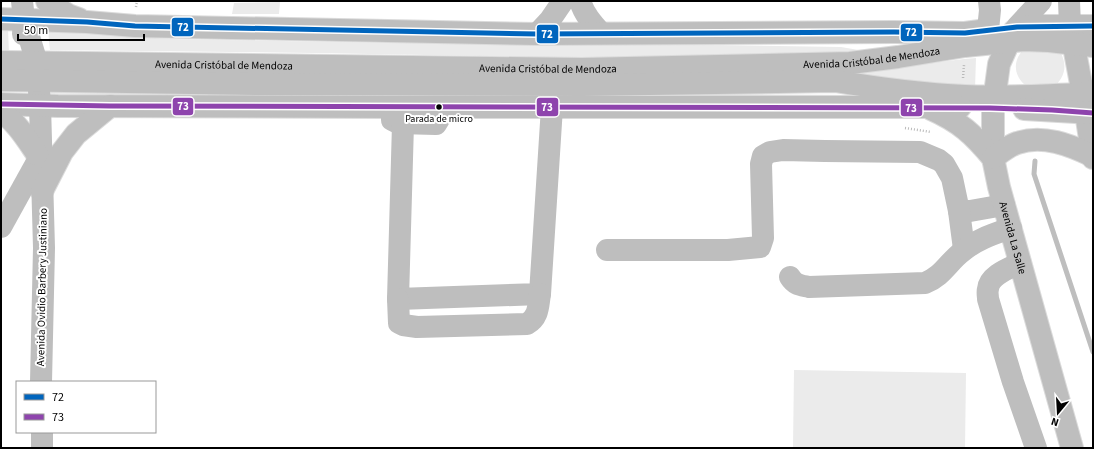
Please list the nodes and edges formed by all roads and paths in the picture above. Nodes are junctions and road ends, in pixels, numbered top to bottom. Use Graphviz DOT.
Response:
graph roads {
  1 [pos="47,1"];
  2 [pos="563,1"];
  3 [pos="580,1"];
  4 [pos="989,1"];
  5 [pos="1040,1"];
  6 [pos="1069,1"];
  7 [pos="23,10"];
  8 [pos="1,19"];
  9 [pos="87,22"];
  10 [pos="1093,26"];
  11 [pos="988,30"];
  12 [pos="601,33"];
  13 [pos="537,34"];
  14 [pos="1013,34"];
  15 [pos="1079,38"];
  16 [pos="24,70"];
  17 [pos="1,80"];
  18 [pos="993,102"];
  19 [pos="1089,102"];
  20 [pos="1,104"];
  21 [pos="33,105"];
  22 [pos="110,106"];
  23 [pos="552,107"];
  24 [pos="928,108"];
  25 [pos="1,111"];
  26 [pos="397,115"];
  27 [pos="37,157"];
  28 [pos="1093,157"];
  29 [pos="993,158"];
  30 [pos="42,191"];
  31 [pos="1004,205"];
  32 [pos="959,210"];
  33 [pos="1,227"];
  34 [pos="1011,228"];
  35 [pos="607,250"];
  36 [pos="964,250"];
  37 [pos="1020,262"];
  38 [pos="790,277"];
  39 [pos="540,294"];
  40 [pos="398,299"];
  41 [pos="41,381"];
  42 [pos="42,433"];
  43 [pos="42,448"];
  44 [pos="1036,448"];
  45 [pos="1072,448"];
  1 -- 9 [label="main road"];
  2 -- 13 [label="main road"];
  3 -- 12 [label="main road"];
  4 -- 11 [label="main road"];
  5 -- 14 [label="main road, Avenida La Salle"];
  6 -- 15 [label="main road"];
  7 -- 8 [label="main road, Avenida Cristóbal de Mendoza"];
  7 -- 9 [label="main road, Avenida Cristóbal de Mendoza"];
  7 -- 16 [label="main road, Avenida Ovidio Barbery Justiniano"];
  9 -- 13 [label="main road, Avenida Cristóbal de Mendoza"];
  10 -- 15 [label="main road, Avenida Cristóbal de Mendoza"];
  11 -- 12 [label="main road, Avenida Cristóbal de Mendoza"];
  11 -- 14 [label="main road, Avenida Cristóbal de Mendoza"];
  12 -- 13 [label="main road, Avenida Cristóbal de Mendoza"];
  14 -- 15 [label="main road, Avenida Cristóbal de Mendoza"];
  14 -- 16 [label="main road, Avenida Cristóbal de Mendoza"];
  14 -- 18 [label="main road, Avenida La Salle"];
  15 -- 19 [label="main road"];
  16 -- 17 [label="main road, Avenida Cristóbal de Mendoza"];
  16 -- 18 [label="main road, Avenida Cristóbal de Mendoza"];
  16 -- 21 [label="main road, Avenida Ovidio Barbery Justiniano"];
  18 -- 19 [label="main road, Avenida Cristóbal de Mendoza"];
  18 -- 24 [label="main road, Avenida Cristóbal de Mendoza"];
  18 -- 29 [label="main road, Avenida La Salle"];
  19 -- 28 [label="main road"];
  20 -- 21 [label="main road, Avenida Cristóbal de Mendoza"];
  21 -- 22 [label="main road, Avenida Cristóbal de Mendoza"];
  21 -- 27 [label="main road, Avenida Ovidio Barbery Justiniano"];
  21 -- 30 [label="main road, Avenida Ovidio Barbery Justiniano"];
  22 -- 26 [label="main road, Avenida Cristóbal de Mendoza"];
  22 -- 30 [label="main road"];
  23 -- 24 [label="main road, Avenida Cristóbal de Mendoza"];
  23 -- 26 [label="main road, Avenida Cristóbal de Mendoza"];
  23 -- 39 [label="main road"];
  24 -- 29 [label="main road"];
  25 -- 27 [label="main road"];
  26 -- 40 [label="main road"];
  27 -- 30 [label="main road, Avenida Ovidio Barbery Justiniano"];
  27 -- 33 [label="main road"];
  28 -- 29 [label="main road"];
  29 -- 31 [label="main road, Avenida La Salle"];
  30 -- 41 [label="main road, Avenida Ovidio Barbery Justiniano"];
  31 -- 32 [label="main road"];
  31 -- 34 [label="main road, Avenida La Salle"];
  32 -- 35 [label="main road"];
  32 -- 36 [label="main road"];
  34 -- 36 [label="main road"];
  34 -- 37 [label="main road, Avenida La Salle"];
  36 -- 38 [label="main road"];
  37 -- 44 [label="main road"];
  37 -- 45 [label="main road, Avenida La Salle"];
  39 -- 40 [label="main road"];
  39 -- 40 [label="main road"];
  42 -- 43 [label="main road"];
}
